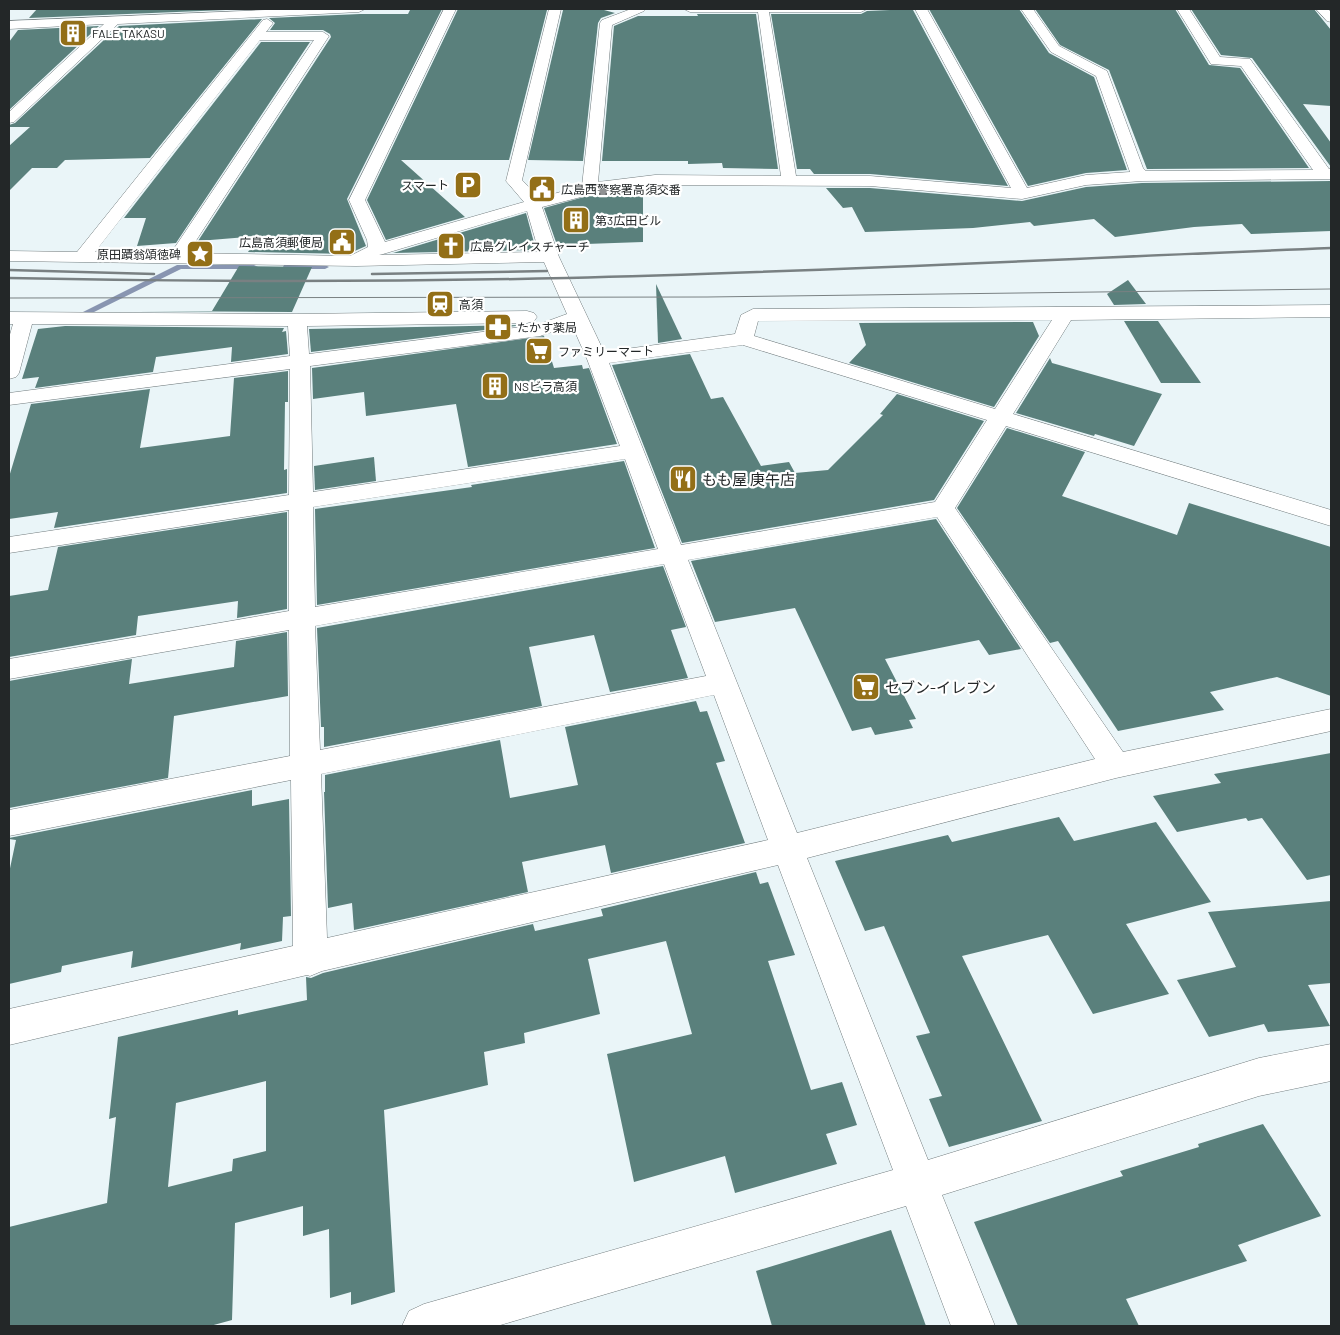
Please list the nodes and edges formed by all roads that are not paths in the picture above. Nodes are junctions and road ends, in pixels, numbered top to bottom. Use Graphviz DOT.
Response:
graph roads {
  1 [pos="359,9"];
  2 [pos="450,9"];
  3 [pos="556,9"];
  4 [pos="640,9"];
  5 [pos="690,9"];
  6 [pos="862,9"];
  7 [pos="921,9"];
  8 [pos="1027,9"];
  9 [pos="1183,9"];
  10 [pos="1322,9"];
  11 [pos="276,10"];
  12 [pos="763,10"];
  13 [pos="1331,19"];
  14 [pos="115,20"];
  15 [pos="9,25"];
  16 [pos="256,36"];
  17 [pos="9,119"];
  18 [pos="1327,174"];
  19 [pos="1142,176"];
  20 [pos="789,180"];
  21 [pos="590,188"];
  22 [pos="1022,194"];
  23 [pos="533,205"];
  24 [pos="377,250"];
  25 [pos="9,256"];
  26 [pos="82,257"];
  27 [pos="550,257"];
  28 [pos="176,259"];
  29 [pos="356,261"];
  30 [pos="1331,311"];
  31 [pos="1065,314"];
  32 [pos="578,316"];
  33 [pos="16,318"];
  34 [pos="297,320"];
  35 [pos="744,340"];
  36 [pos="597,359"];
  37 [pos="300,361"];
  38 [pos="9,373"];
  39 [pos="9,399"];
  40 [pos="999,418"];
  41 [pos="633,451"];
  42 [pos="301,501"];
  43 [pos="943,508"];
  44 [pos="1331,518"];
  45 [pos="9,546"];
  46 [pos="673,555"];
  47 [pos="302,619"];
  48 [pos="9,669"];
  49 [pos="723,684"];
  50 [pos="1331,720"];
  51 [pos="306,764"];
  52 [pos="1116,766"];
  53 [pos="9,823"];
  54 [pos="787,849"];
  55 [pos="310,960"];
  56 [pos="9,1027"];
  57 [pos="1331,1062"];
  58 [pos="917,1182"];
  59 [pos="424,1326"];
  60 [pos="973,1326"];
  1 -- 11 [label="street"];
  2 -- 24 [label="street"];
  3 -- 23 [label="street"];
  4 -- 21 [label="street"];
  5 -- 12 [label="street"];
  6 -- 12 [label="street"];
  7 -- 22 [label="street"];
  8 -- 19 [label="street"];
  9 -- 18 [label="street"];
  10 -- 13 [label="street"];
  11 -- 14 [label="street"];
  11 -- 16 [label="street"];
  12 -- 20 [label="street"];
  14 -- 15 [label="street"];
  14 -- 17 [label="street"];
  16 -- 26 [label="street"];
  16 -- 28 [label="street"];
  18 -- 19 [label="street"];
  19 -- 22 [label="street"];
  20 -- 21 [label="street"];
  20 -- 22 [label="street"];
  21 -- 23 [label="street"];
  23 -- 24 [label="street"];
  23 -- 27 [label="street"];
  24 -- 29 [label="street"];
  25 -- 26 [label="street"];
  26 -- 28 [label="street"];
  27 -- 29 [label="street"];
  27 -- 32 [label="street"];
  28 -- 29 [label="street"];
  30 -- 31 [label="street"];
  31 -- 35 [label="street"];
  31 -- 40 [label="street"];
  32 -- 34 [label="street"];
  32 -- 36 [label="street"];
  32 -- 37 [label="street"];
  33 -- 34 [label="street"];
  33 -- 38 [label="street"];
  34 -- 37 [label="street"];
  35 -- 36 [label="street"];
  35 -- 40 [label="street"];
  36 -- 41 [label="street"];
  37 -- 39 [label="street"];
  37 -- 42 [label="street"];
  40 -- 43 [label="street"];
  40 -- 44 [label="street"];
  41 -- 42 [label="street"];
  41 -- 46 [label="street"];
  42 -- 45 [label="street"];
  42 -- 47 [label="street"];
  43 -- 46 [label="street"];
  43 -- 52 [label="street"];
  46 -- 47 [label="street"];
  46 -- 49 [label="street"];
  47 -- 48 [label="street"];
  47 -- 51 [label="street"];
  49 -- 51 [label="street"];
  49 -- 54 [label="street"];
  50 -- 52 [label="street"];
  51 -- 53 [label="street"];
  51 -- 55 [label="street"];
  52 -- 54 [label="street"];
  54 -- 55 [label="street"];
  54 -- 58 [label="street"];
  55 -- 56 [label="street"];
  57 -- 58 [label="street"];
  58 -- 59 [label="street"];
  58 -- 60 [label="street"];
}
